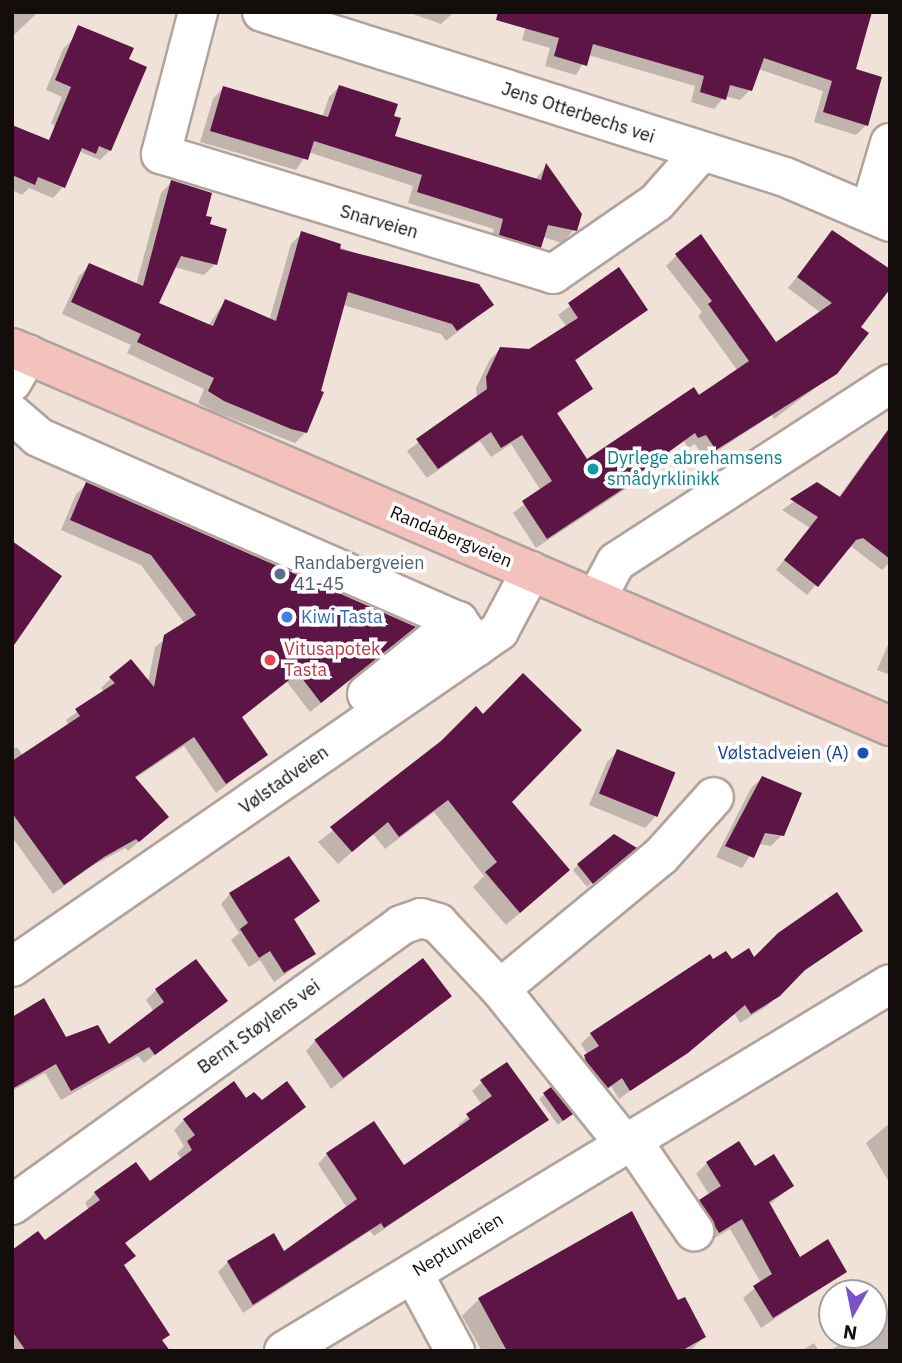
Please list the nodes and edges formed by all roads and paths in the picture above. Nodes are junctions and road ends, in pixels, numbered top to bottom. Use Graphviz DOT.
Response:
graph roads {
  1 [pos="198,12"];
  2 [pos="262,12"];
  3 [pos="890,143"];
  4 [pos="701,152"];
  5 [pos="880,216"];
  6 [pos="17,361"];
  7 [pos="890,384"];
  8 [pos="12,414"];
  9 [pos="531,571"];
  10 [pos="596,599"];
  11 [pos="467,634"];
  12 [pos="890,726"];
  13 [pos="714,797"];
  14 [pos="12,967"];
  15 [pos="890,984"];
  16 [pos="500,989"];
  17 [pos="627,1141"];
  18 [pos="12,1205"];
  19 [pos="694,1231"];
  20 [pos="413,1273"];
  21 [pos="284,1351"];
  22 [pos="455,1351"];
  1 -- 4 [label="street, Snarveien"];
  2 -- 4 [label="street, Jens Otterbechs vei"];
  3 -- 5 [label="street"];
  4 -- 5 [label="street, Jens Otterbechs vei"];
  6 -- 9 [label="main road, Randabergveien"];
  7 -- 10 [label="street"];
  8 -- 11 [label="street"];
  9 -- 10 [label="main road, Randabergveien"];
  9 -- 11 [label="street, Vølstadveien"];
  10 -- 12 [label="main road, Randabergveien"];
  11 -- 14 [label="street, Vølstadveien"];
  13 -- 16 [label="street"];
  15 -- 17 [label="street, Neptunveien"];
  16 -- 17 [label="street, Bernt Støylens vei"];
  16 -- 18 [label="street, Bernt Støylens vei"];
  17 -- 19 [label="street"];
  17 -- 20 [label="street, Neptunveien"];
  20 -- 21 [label="street, Neptunveien"];
  20 -- 22 [label="street"];
}
